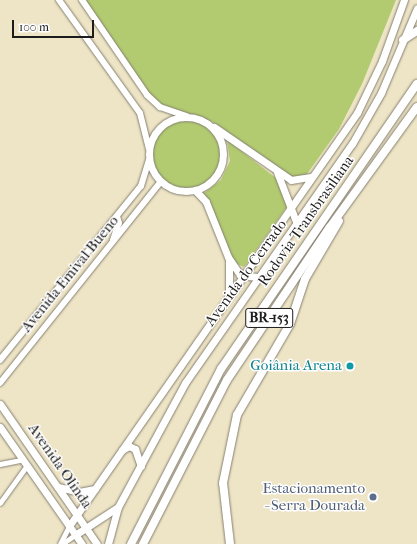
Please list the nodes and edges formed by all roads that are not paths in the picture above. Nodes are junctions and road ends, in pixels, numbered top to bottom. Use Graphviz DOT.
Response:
graph roads {
  1 [pos="59,0"];
  2 [pos="82,0"];
  3 [pos="404,0"];
  4 [pos="417,8"];
  5 [pos="417,31"];
  6 [pos="403,40"];
  7 [pos="417,84"];
  8 [pos="417,107"];
  9 [pos="186,116"];
  10 [pos="211,126"];
  11 [pos="149,148"];
  12 [pos="149,160"];
  13 [pos="277,172"];
  14 [pos="311,177"];
  15 [pos="161,181"];
  16 [pos="195,190"];
  17 [pos="291,206"];
  18 [pos="344,207"];
  19 [pos="116,216"];
  20 [pos="297,224"];
  21 [pos="113,240"];
  22 [pos="228,258"];
  23 [pos="241,276"];
  24 [pos="257,277"];
  25 [pos="228,294"];
  26 [pos="22,334"];
  27 [pos="26,350"];
  28 [pos="0,360"];
  29 [pos="0,383"];
  30 [pos="0,404"];
  31 [pos="0,427"];
  32 [pos="120,451"];
  33 [pos="21,460"];
  34 [pos="0,464"];
  35 [pos="141,466"];
  36 [pos="26,467"];
  37 [pos="58,487"];
  38 [pos="95,489"];
  39 [pos="0,503"];
  40 [pos="118,507"];
  41 [pos="78,514"];
  42 [pos="69,526"];
  43 [pos="87,528"];
  44 [pos="75,535"];
  45 [pos="61,544"];
  46 [pos="82,544"];
  47 [pos="97,544"];
  48 [pos="108,544"];
  49 [pos="131,544"];
  50 [pos="144,544"];
  51 [pos="230,544"];
  1 -- 11 [label="street"];
  2 -- 9 [label="street"];
  3 -- 14 [label="main road, Avenida do Cerrado"];
  4 -- 6 [label="main road, Avenida do Cerrado"];
  5 -- 6 [label="highway"];
  6 -- 20 [label="main road, Avenida do Cerrado"];
  7 -- 49 [label="highway, Rodovia Transbrasiliana / BR-153"];
  8 -- 18 [label="highway, Rodovia Transbrasiliana / BR-153"];
  9 -- 10 [label="main road"];
  9 -- 11 [label="main road"];
  10 -- 13 [label="main road"];
  10 -- 16 [label="main road"];
  11 -- 12 [label="main road"];
  12 -- 15 [label="main road"];
  12 -- 19 [label="street, Avenida Emival Bueno"];
  13 -- 14 [label="main road"];
  13 -- 17 [label="main road"];
  14 -- 17 [label="main road, Avenida do Cerrado"];
  15 -- 16 [label="main road"];
  15 -- 21 [label="street, Avenida Emival Bueno"];
  16 -- 22 [label="main road"];
  17 -- 20 [label="main road"];
  17 -- 23 [label="main road, Avenida do Cerrado"];
  18 -- 50 [label="highway, Rodovia Transbrasiliana / BR-153"];
  18 -- 51 [label="highway"];
  19 -- 21 [label="street"];
  19 -- 26 [label="street, Avenida Emival Bueno"];
  20 -- 24 [label="main road, Avenida do Cerrado"];
  21 -- 27 [label="street, Avenida Emival Bueno"];
  22 -- 23 [label="main road"];
  22 -- 25 [label="main road"];
  23 -- 24 [label="main road"];
  23 -- 25 [label="main road, Avenida do Cerrado"];
  24 -- 35 [label="main road, Avenida do Cerrado"];
  25 -- 32 [label="main road, Avenida do Cerrado"];
  26 -- 27 [label="street"];
  26 -- 28 [label="street, Avenida Emival Bueno"];
  27 -- 29 [label="street, Avenida Emival Bueno"];
  30 -- 37 [label="main road, Avenida Olinda"];
  31 -- 33 [label="main road, Avenida Olinda"];
  32 -- 35 [label="main road"];
  32 -- 38 [label="main road, Avenida do Cerrado"];
  33 -- 34 [label="street"];
  33 -- 36 [label="main road, Avenida Olinda"];
  35 -- 40 [label="main road, Avenida do Cerrado"];
  36 -- 39 [label="street"];
  36 -- 42 [label="main road, Avenida Olinda"];
  37 -- 38 [label="main road"];
  37 -- 41 [label="main road, Avenida Olinda"];
  38 -- 41 [label="main road, Avenida do Cerrado"];
  40 -- 43 [label="main road, Avenida do Cerrado"];
  40 -- 48 [label="main road"];
  41 -- 42 [label="main road, Avenida do Cerrado"];
  41 -- 43 [label="main road, Avenida Olinda"];
  42 -- 44 [label="main road, Avenida Olinda"];
  42 -- 45 [label="street"];
  43 -- 44 [label="main road, Avenida do Cerrado"];
  43 -- 47 [label="main road, Avenida Olinda"];
  44 -- 45 [label="street"];
  44 -- 46 [label="main road, Avenida Olinda"];
}
